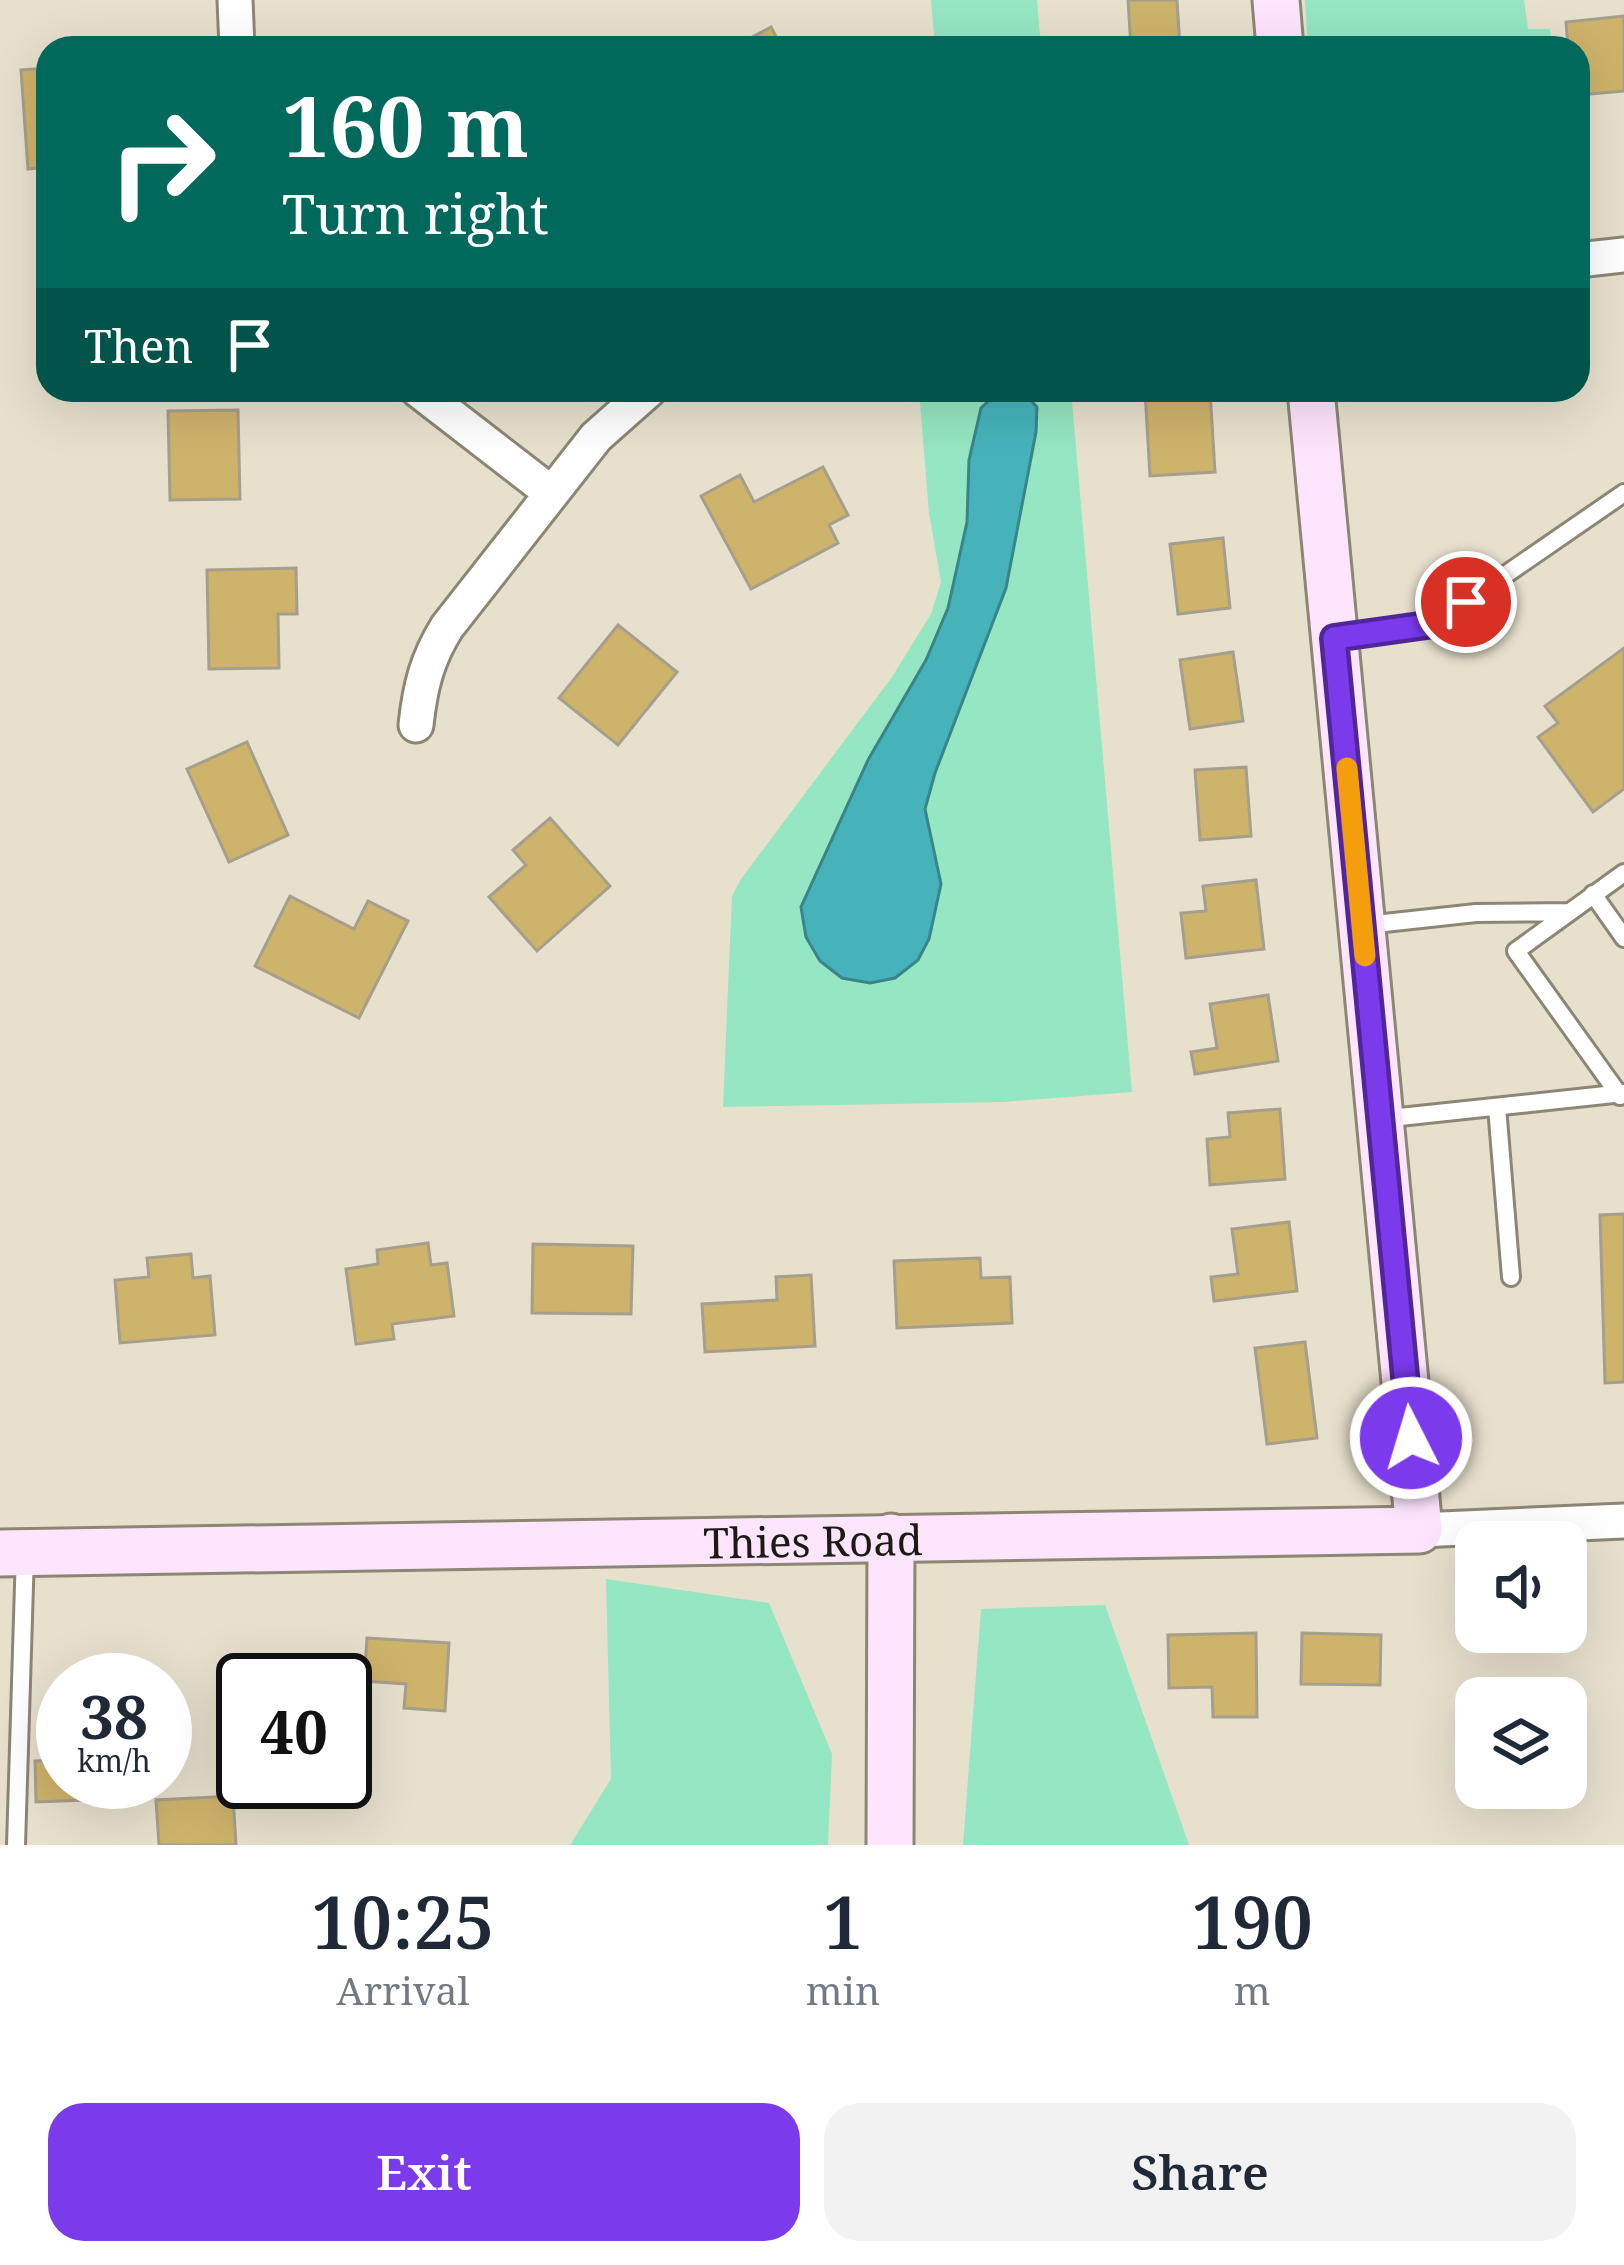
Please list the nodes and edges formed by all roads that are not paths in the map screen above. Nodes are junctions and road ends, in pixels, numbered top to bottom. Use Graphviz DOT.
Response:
graph roads {
  1 [pos="235,0"];
  2 [pos="1276,0"];
  3 [pos="236,36"];
  4 [pos="1279,36"];
  5 [pos="1624,255"];
  6 [pos="1590,259"];
  7 [pos="434,402"];
  8 [pos="635,402"];
  9 [pos="1312,402"];
  10 [pos="550,492"];
  11 [pos="1624,493"];
  12 [pos="1334,638"];
  13 [pos="416,725"];
  14 [pos="1624,873"];
  15 [pos="1593,895"];
  16 [pos="1568,912"];
  17 [pos="1362,926"];
  18 [pos="1624,938"];
  19 [pos="1622,1094"];
  20 [pos="1497,1107"];
  21 [pos="1380,1119"];
  22 [pos="1511,1277"];
  23 [pos="1624,1521"];
  24 [pos="1419,1530"];
  25 [pos="891,1537"];
  26 [pos="12,1552"];
  27 [pos="16,1845"];
  28 [pos="890,1845"];
  1 -- 3 [label="street"];
  2 -- 4 [label="street"];
  5 -- 6 [label="street"];
  7 -- 10 [label="street"];
  8 -- 10 [label="street"];
  9 -- 12 [label="street"];
  10 -- 13 [label="street"];
  11 -- 12 [label="lane"];
  12 -- 17 [label="street"];
  14 -- 15 [label="lane"];
  15 -- 16 [label="lane"];
  15 -- 18 [label="lane"];
  16 -- 17 [label="lane"];
  16 -- 19 [label="lane"];
  17 -- 21 [label="street"];
  19 -- 20 [label="lane"];
  20 -- 21 [label="lane"];
  20 -- 22 [label="lane"];
  21 -- 24 [label="street"];
  23 -- 24 [label="street, Thies Road"];
  24 -- 25 [label="street, Thies Road"];
  25 -- 26 [label="street, Thies Road"];
  25 -- 28 [label="street"];
  26 -- 27 [label="lane"];
}
